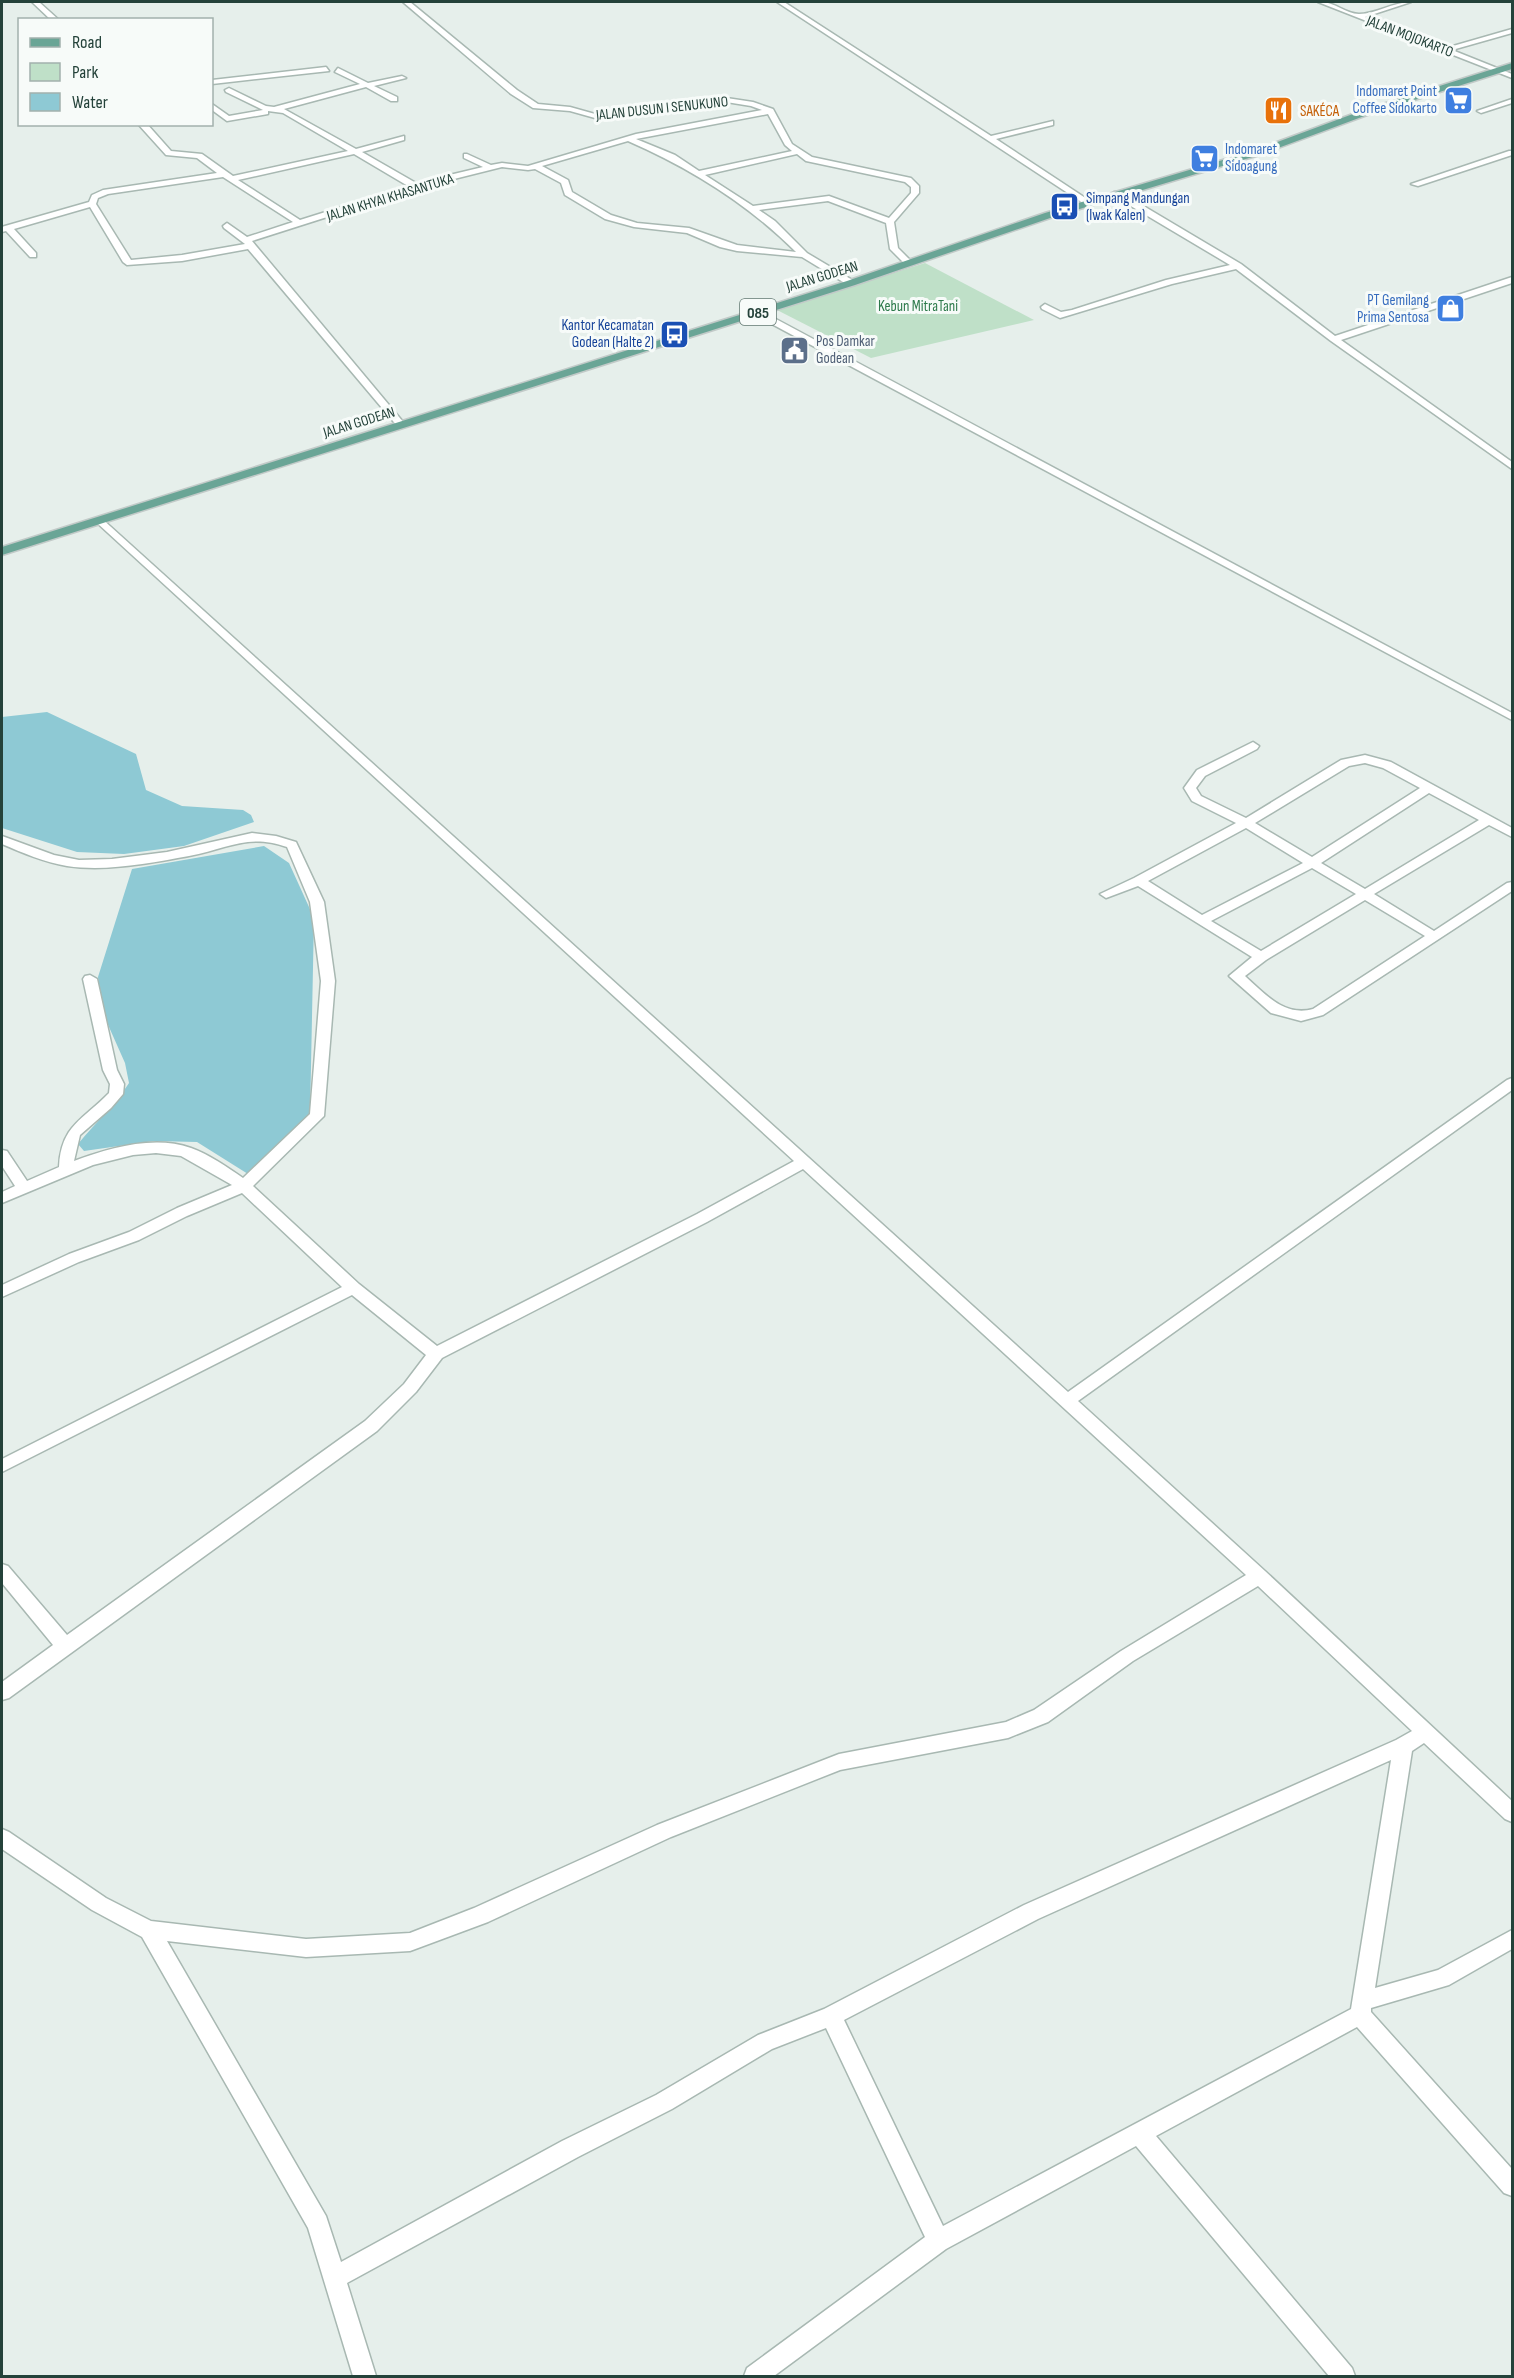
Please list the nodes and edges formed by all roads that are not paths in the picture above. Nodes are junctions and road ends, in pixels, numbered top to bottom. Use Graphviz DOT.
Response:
graph roads {
  1 [pos="35,2"];
  2 [pos="406,2"];
  3 [pos="780,2"];
  4 [pos="1321,2"];
  5 [pos="1408,2"];
  6 [pos="1359,16"];
  7 [pos="54,18"];
  8 [pos="1512,31"];
  9 [pos="1446,50"];
  10 [pos="1512,66"];
  11 [pos="326,69"];
  12 [pos="338,70"];
  13 [pos="1498,70"];
  14 [pos="310,71"];
  15 [pos="1512,76"];
  16 [pos="402,78"];
  17 [pos="213,82"];
  18 [pos="367,85"];
  19 [pos="229,90"];
  20 [pos="343,91"];
  21 [pos="394,99"];
  22 [pos="1512,101"];
  23 [pos="213,107"];
  24 [pos="278,108"];
  25 [pos="238,111"];
  26 [pos="770,111"];
  27 [pos="1481,111"];
  28 [pos="265,112"];
  29 [pos="1050,123"];
  30 [pos="144,126"];
  31 [pos="401,138"];
  32 [pos="628,138"];
  33 [pos="992,138"];
  34 [pos="353,152"];
  35 [pos="796,152"];
  36 [pos="1512,153"];
  37 [pos="467,156"];
  38 [pos="536,166"];
  39 [pos="490,168"];
  40 [pos="697,174"];
  41 [pos="228,177"];
  42 [pos="176,182"];
  43 [pos="1415,184"];
  44 [pos="415,186"];
  45 [pos="189,192"];
  46 [pos="1117,194"];
  47 [pos="1089,203"];
  48 [pos="92,204"];
  49 [pos="751,210"];
  50 [pos="890,222"];
  51 [pos="301,224"];
  52 [pos="227,226"];
  53 [pos="5,229"];
  54 [pos="249,243"];
  55 [pos="33,255"];
  56 [pos="804,255"];
  57 [pos="909,263"];
  58 [pos="1238,266"];
  59 [pos="1512,279"];
  60 [pos="851,283"];
  61 [pos="1045,307"];
  62 [pos="756,312"];
  63 [pos="1334,339"];
  64 [pos="401,425"];
  65 [pos="1512,466"];
  66 [pos="100,519"];
  67 [pos="2,551"];
  68 [pos="1512,717"];
  69 [pos="1253,746"];
  70 [pos="1428,788"];
  71 [pos="1487,820"];
  72 [pos="1246,823"];
  73 [pos="1512,833"];
  74 [pos="2,840"];
  75 [pos="1311,864"];
  76 [pos="1139,881"];
  77 [pos="1512,886"];
  78 [pos="1106,894"];
  79 [pos="1367,894"];
  80 [pos="1201,921"];
  81 [pos="1434,936"];
  82 [pos="1261,957"];
  83 [pos="90,979"];
  84 [pos="1512,1083"];
  85 [pos="2,1155"];
  86 [pos="804,1162"];
  87 [pos="66,1170"];
  88 [pos="244,1186"];
  89 [pos="24,1189"];
  90 [pos="2,1198"];
  91 [pos="353,1288"];
  92 [pos="2,1291"];
  93 [pos="436,1354"];
  94 [pos="1066,1401"];
  95 [pos="2,1466"];
  96 [pos="2,1571"];
  97 [pos="1259,1576"];
  98 [pos="65,1646"];
  99 [pos="2,1692"];
  100 [pos="1425,1733"];
  101 [pos="1403,1746"];
  102 [pos="1512,1813"];
  103 [pos="2,1838"];
  104 [pos="149,1930"];
  105 [pos="1512,1940"];
  106 [pos="1362,2008"];
  107 [pos="831,2016"];
  108 [pos="1139,2133"];
  109 [pos="1512,2185"];
  110 [pos="938,2241"];
  111 [pos="335,2277"];
  112 [pos="364,2376"];
  113 [pos="755,2376"];
  114 [pos="1344,2376"];
  1 -- 7 [label="street"];
  2 -- 26 [label="street, JALAN DUSUN I SENUKUNO"];
  3 -- 33 [label="street"];
  4 -- 6 [label="street, JALAN MOJOKARTO"];
  5 -- 6 [label="street"];
  6 -- 9 [label="street, JALAN MOJOKARTO"];
  8 -- 9 [label="street"];
  9 -- 13 [label="street, JALAN MOJOKARTO"];
  10 -- 13 [label="main road, JALAN GODEAN / 085"];
  11 -- 14 [label="street"];
  12 -- 18 [label="street"];
  13 -- 15 [label="street, JALAN MOJOKARTO"];
  13 -- 46 [label="main road, JALAN GODEAN / 085"];
  14 -- 17 [label="street"];
  14 -- 20 [label="street"];
  16 -- 18 [label="street"];
  18 -- 20 [label="street"];
  18 -- 21 [label="street"];
  19 -- 24 [label="street"];
  20 -- 24 [label="street"];
  22 -- 27 [label="street"];
  23 -- 28 [label="street"];
  24 -- 28 [label="street"];
  24 -- 34 [label="street"];
  25 -- 28 [label="street"];
  26 -- 32 [label="street, JALAN KHYAI KHASANTUKA"];
  26 -- 35 [label="street"];
  29 -- 33 [label="street"];
  30 -- 41 [label="street"];
  31 -- 34 [label="street"];
  32 -- 38 [label="street, JALAN KHYAI KHASANTUKA"];
  32 -- 40 [label="street"];
  33 -- 47 [label="street"];
  34 -- 41 [label="street"];
  34 -- 44 [label="street"];
  35 -- 40 [label="street"];
  35 -- 50 [label="street"];
  36 -- 43 [label="street"];
  37 -- 39 [label="street"];
  38 -- 39 [label="street, JALAN KHYAI KHASANTUKA"];
  38 -- 56 [label="street"];
  39 -- 44 [label="street, JALAN KHYAI KHASANTUKA"];
  40 -- 49 [label="street"];
  41 -- 42 [label="street"];
  41 -- 51 [label="street"];
  42 -- 45 [label="street"];
  42 -- 48 [label="street"];
  44 -- 51 [label="street, JALAN KHYAI KHASANTUKA"];
  46 -- 47 [label="main road, JALAN GODEAN / 085"];
  46 -- 58 [label="street"];
  47 -- 57 [label="main road, JALAN GODEAN / 085"];
  48 -- 53 [label="street"];
  48 -- 54 [label="street, JALAN KHYAI KHASANTUKA"];
  49 -- 50 [label="street"];
  49 -- 56 [label="street"];
  50 -- 57 [label="street"];
  51 -- 54 [label="street, JALAN KHYAI KHASANTUKA"];
  52 -- 54 [label="street"];
  53 -- 55 [label="street"];
  54 -- 64 [label="street"];
  56 -- 60 [label="street"];
  57 -- 60 [label="main road, JALAN GODEAN / 085"];
  58 -- 61 [label="street"];
  58 -- 63 [label="street"];
  59 -- 63 [label="street"];
  60 -- 62 [label="main road, JALAN GODEAN / 085"];
  62 -- 64 [label="main road, JALAN GODEAN / 085"];
  62 -- 68 [label="street"];
  63 -- 65 [label="street"];
  64 -- 66 [label="main road, JALAN GODEAN / 085"];
  66 -- 67 [label="main road, JALAN GODEAN / 085"];
  66 -- 86 [label="street"];
  69 -- 72 [label="street"];
  70 -- 71 [label="street"];
  70 -- 72 [label="street"];
  70 -- 75 [label="street"];
  71 -- 73 [label="street"];
  71 -- 79 [label="street"];
  72 -- 75 [label="street"];
  72 -- 76 [label="street"];
  74 -- 88 [label="street"];
  75 -- 79 [label="street"];
  75 -- 80 [label="street"];
  76 -- 78 [label="street"];
  76 -- 80 [label="street"];
  77 -- 81 [label="street"];
  79 -- 81 [label="street"];
  79 -- 82 [label="street"];
  80 -- 82 [label="street"];
  81 -- 82 [label="street"];
  83 -- 87 [label="street"];
  84 -- 94 [label="street"];
  85 -- 89 [label="street"];
  86 -- 93 [label="street"];
  86 -- 94 [label="street"];
  87 -- 88 [label="street"];
  87 -- 89 [label="street"];
  88 -- 91 [label="street"];
  88 -- 92 [label="street"];
  89 -- 90 [label="street"];
  91 -- 93 [label="street"];
  91 -- 95 [label="street"];
  93 -- 98 [label="street"];
  94 -- 97 [label="street"];
  96 -- 98 [label="street"];
  97 -- 100 [label="street"];
  97 -- 104 [label="street"];
  98 -- 99 [label="street"];
  100 -- 101 [label="street"];
  100 -- 102 [label="street"];
  101 -- 106 [label="street"];
  101 -- 107 [label="street"];
  103 -- 104 [label="street"];
  104 -- 111 [label="street"];
  105 -- 106 [label="street"];
  106 -- 108 [label="street"];
  106 -- 109 [label="street"];
  107 -- 110 [label="street"];
  107 -- 111 [label="street"];
  108 -- 110 [label="street"];
  108 -- 114 [label="street"];
  110 -- 113 [label="street"];
  111 -- 112 [label="street"];
}
